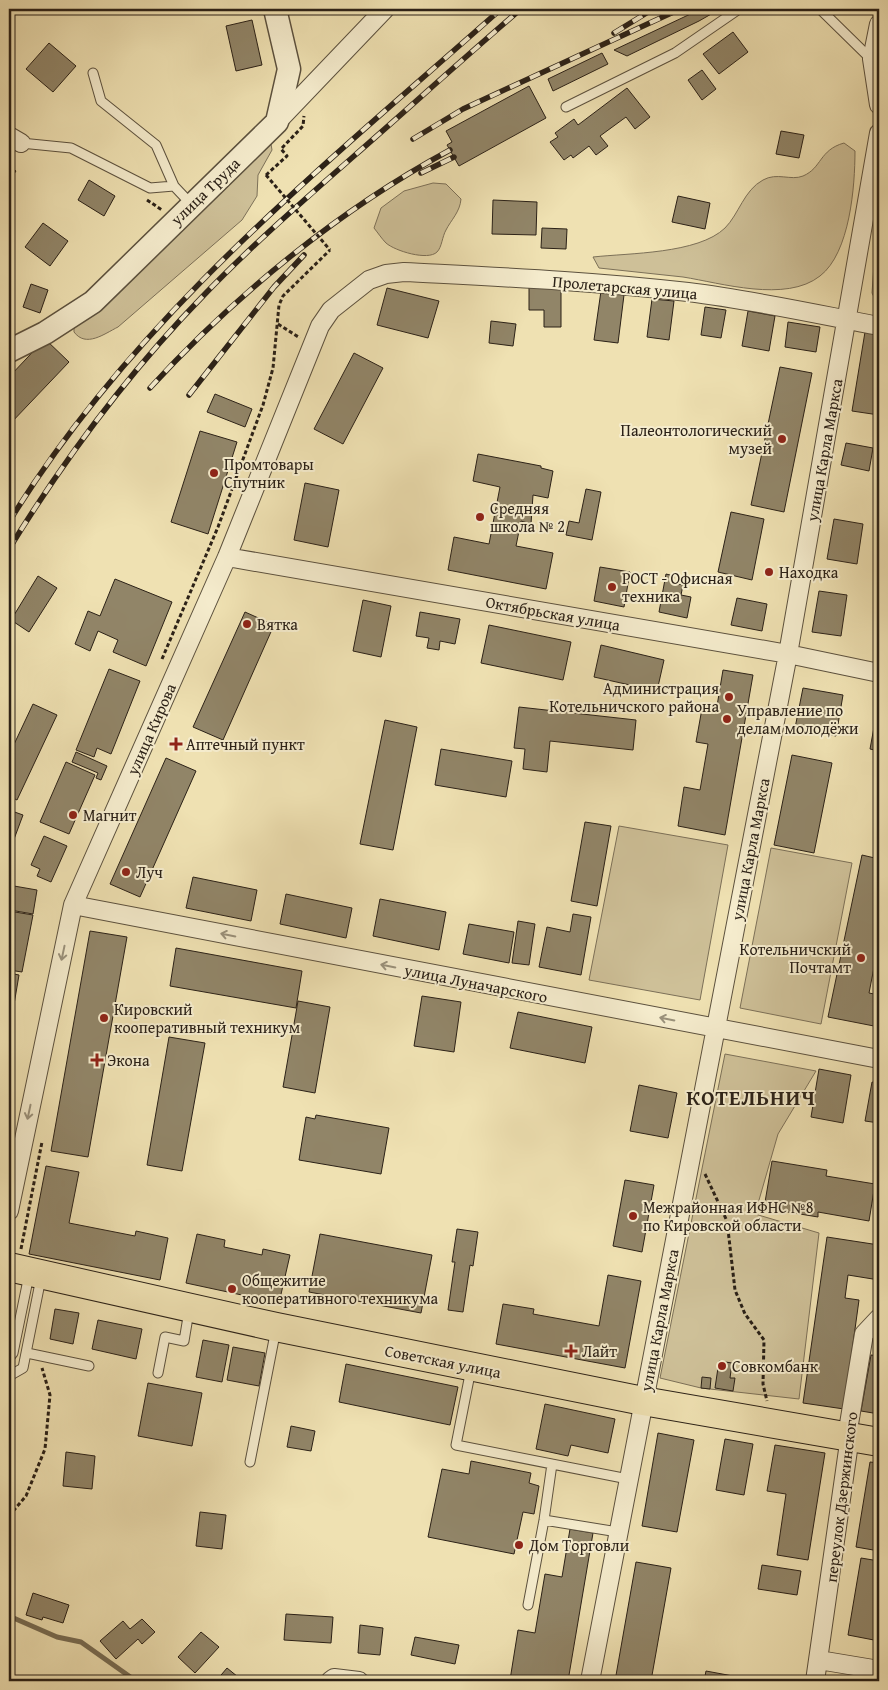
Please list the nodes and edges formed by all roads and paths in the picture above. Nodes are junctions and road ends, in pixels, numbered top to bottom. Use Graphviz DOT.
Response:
graph roads {
  1 [pos="275,9"];
  2 [pos="385,9"];
  3 [pos="739,9"];
  4 [pos="820,9"];
  5 [pos="879,24"];
  6 [pos="872,59"];
  7 [pos="93,73"];
  8 [pos="879,105"];
  9 [pos="566,107"];
  10 [pos="277,122"];
  11 [pos="304,126"];
  12 [pos="879,132"];
  13 [pos="15,139"];
  14 [pos="174,186"];
  15 [pos="140,196"];
  16 [pos="192,204"];
  17 [pos="174,221"];
  18 [pos="369,280"];
  19 [pos="847,320"];
  20 [pos="278,324"];
  21 [pos="879,326"];
  22 [pos="311,345"];
  23 [pos="9,351"];
  24 [pos="227,556"];
  25 [pos="788,654"];
  26 [pos="158,667"];
  27 [pos="879,672"];
  28 [pos="73,905"];
  29 [pos="715,1029"];
  30 [pos="879,1058"];
  31 [pos="693,1150"];
  32 [pos="9,1211"];
  33 [pos="26,1272"];
  34 [pos="190,1308"];
  35 [pos="879,1318"];
  36 [pos="276,1327"];
  37 [pos="26,1353"];
  38 [pos="38,1356"];
  39 [pos="9,1358"];
  40 [pos="89,1366"];
  41 [pos="471,1366"];
  42 [pos="158,1374"];
  43 [pos="9,1376"];
  44 [pos="643,1401"];
  45 [pos="768,1404"];
  46 [pos="847,1436"];
  47 [pos="879,1442"];
  48 [pos="250,1462"];
  49 [pos="552,1464"];
  50 [pos="628,1479"];
  51 [pos="9,1516"];
  52 [pos="544,1520"];
  53 [pos="618,1532"];
  54 [pos="528,1605"];
  55 [pos="819,1660"];
  56 [pos="879,1670"];
  57 [pos="330,1681"];
  58 [pos="359,1681"];
  59 [pos="590,1681"];
  60 [pos="816,1681"];
  1 -- 10 [label="street"];
  2 -- 10 [label="street, улица Труда"];
  3 -- 9 [label="lane"];
  4 -- 6 [label="lane"];
  5 -- 6 [label="street"];
  6 -- 8 [label="street"];
  7 -- 14 [label="lane"];
  10 -- 16 [label="street, улица Труда"];
  11 -- 20 [label="path, bridge"];
  12 -- 19 [label="street, улица Карла Маркса"];
  13 -- 14 [label="lane"];
  14 -- 16 [label="lane"];
  15 -- 17 [label="path"];
  16 -- 17 [label="street, улица Труда"];
  17 -- 23 [label="street, улица Труда"];
  18 -- 19 [label="street, Пролетарская улица"];
  18 -- 22 [label="street, улица Кирова"];
  19 -- 21 [label="street, Пролетарская улица"];
  19 -- 25 [label="street, улица Карла Маркса"];
  20 -- 22 [label="path"];
  20 -- 26 [label="path"];
  22 -- 24 [label="street, улица Кирова"];
  24 -- 25 [label="street, Октябрьская улица"];
  24 -- 28 [label="street, улица Кирова"];
  25 -- 27 [label="street, Октябрьская улица"];
  25 -- 29 [label="street, улица Карла Маркса"];
  29 -- 28 [label="street, улица Луначарского, one-way"];
  28 -- 32 [label="street, улица Кирова, one-way"];
  29 -- 30 [label="street, улица Луначарского"];
  29 -- 31 [label="street, улица Карла Маркса"];
  31 -- 44 [label="street, улица Карла Маркса"];
  31 -- 45 [label="path"];
  33 -- 34 [label="main road, Советская улица"];
  33 -- 37 [label="lane"];
  33 -- 39 [label="lane"];
  34 -- 36 [label="main road, Советская улица"];
  34 -- 42 [label="lane"];
  35 -- 46 [label="street, переулок Дзержинского"];
  36 -- 41 [label="main road, Советская улица"];
  36 -- 48 [label="lane"];
  37 -- 38 [label="lane"];
  37 -- 43 [label="lane"];
  38 -- 40 [label="lane"];
  38 -- 51 [label="path"];
  41 -- 44 [label="main road, Советская улица"];
  41 -- 49 [label="lane"];
  44 -- 46 [label="main road, Советская улица"];
  44 -- 50 [label="street, улица Карла Маркса"];
  46 -- 47 [label="main road, Советская улица"];
  46 -- 55 [label="street, переулок Дзержинского"];
  49 -- 50 [label="lane"];
  49 -- 52 [label="lane"];
  50 -- 53 [label="street, улица Карла Маркса"];
  52 -- 53 [label="lane"];
  52 -- 54 [label="lane"];
  53 -- 59 [label="street, улица Карла Маркса"];
  55 -- 56 [label="street"];
  55 -- 60 [label="street, переулок Дзержинского"];
  57 -- 58 [label="street"];
}
